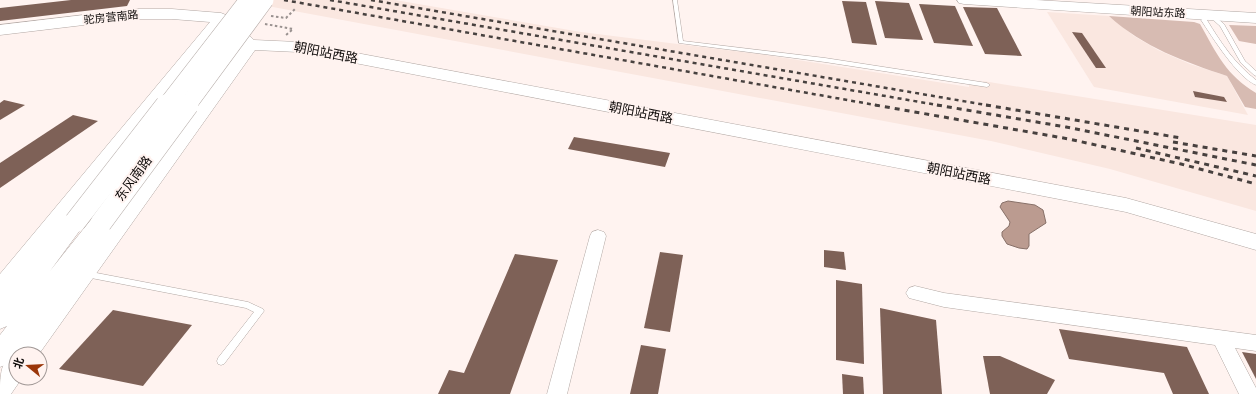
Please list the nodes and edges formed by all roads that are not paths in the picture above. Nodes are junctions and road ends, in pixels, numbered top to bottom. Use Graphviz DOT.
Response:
graph roads {
  1 [pos="248,0"];
  2 [pos="265,0"];
  3 [pos="675,0"];
  4 [pos="964,0"];
  5 [pos="1046,0"];
  6 [pos="1207,8"];
  7 [pos="1256,12"];
  8 [pos="221,18"];
  9 [pos="1256,18"];
  10 [pos="0,30"];
  11 [pos="250,45"];
  12 [pos="280,45"];
  13 [pos="1256,74"];
  14 [pos="1256,83"];
  15 [pos="987,85"];
  16 [pos="1256,230"];
  17 [pos="598,236"];
  18 [pos="1256,242"];
  19 [pos="84,274"];
  20 [pos="0,291"];
  21 [pos="915,294"];
  22 [pos="0,318"];
  23 [pos="1222,338"];
  24 [pos="1256,343"];
  25 [pos="30,346"];
  26 [pos="0,355"];
  27 [pos="221,361"];
  28 [pos="8,376"];
  29 [pos="0,386"];
  30 [pos="557,394"];
  31 [pos="1249,394"];
  1 -- 22 [label="main road, 东风南路, bridge"];
  2 -- 26 [label="main road, 东风南路, bridge"];
  3 -- 15 [label="lane"];
  4 -- 6 [label="main road, 朝阳站东路"];
  5 -- 6 [label="main road, 朝阳站东路"];
  6 -- 7 [label="main road, 朝阳站东路"];
  6 -- 9 [label="main road, 朝阳站东路"];
  6 -- 13 [label="lane"];
  6 -- 14 [label="lane"];
  8 -- 10 [label="main road, 驼房营南路"];
  8 -- 11 [label="main road"];
  8 -- 20 [label="main road"];
  11 -- 12 [label="main road"];
  11 -- 19 [label="main road"];
  12 -- 16 [label="main road, 朝阳站西路"];
  12 -- 18 [label="main road, 朝阳站西路"];
  17 -- 30 [label="street"];
  19 -- 25 [label="main road"];
  19 -- 27 [label="lane"];
  21 -- 23 [label="street"];
  23 -- 24 [label="street"];
  23 -- 31 [label="street"];
  28 -- 29 [label="main road"];
}
